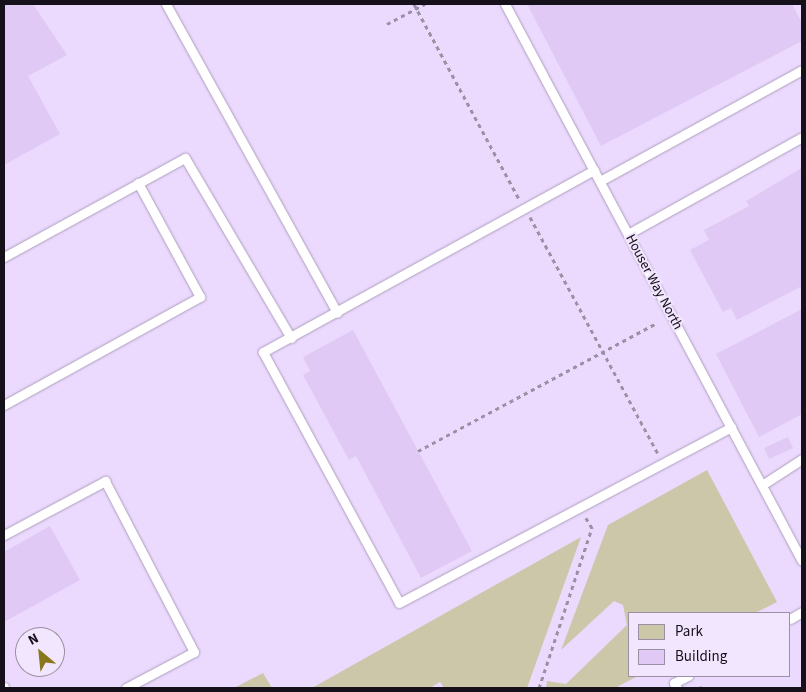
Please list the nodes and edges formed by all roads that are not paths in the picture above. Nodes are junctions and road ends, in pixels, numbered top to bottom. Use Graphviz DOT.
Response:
graph roads {
  1 [pos="166,4"];
  2 [pos="505,4"];
  3 [pos="802,70"];
  4 [pos="802,137"];
  5 [pos="594,170"];
  6 [pos="600,181"];
  7 [pos="138,183"];
  8 [pos="628,234"];
  9 [pos="4,257"];
  10 [pos="337,313"];
  11 [pos="290,338"];
  12 [pos="4,405"];
  13 [pos="731,427"];
  14 [pos="802,459"];
  15 [pos="762,486"];
  16 [pos="4,535"];
  17 [pos="802,561"];
  18 [pos="802,612"];
  19 [pos="791,618"];
  20 [pos="687,677"];
  21 [pos="676,686"];
  22 [pos="126,688"];
  23 [pos="666,688"];
  1 -- 10 [label="lane"];
  2 -- 5 [label="lane, Houser Way North"];
  3 -- 6 [label="lane"];
  4 -- 8 [label="lane"];
  5 -- 6 [label="lane, Houser Way North"];
  5 -- 10 [label="lane"];
  6 -- 8 [label="lane, Houser Way North"];
  7 -- 9 [label="lane"];
  7 -- 11 [label="lane"];
  7 -- 12 [label="lane"];
  8 -- 13 [label="lane, Houser Way North"];
  10 -- 11 [label="lane"];
  11 -- 13 [label="lane"];
  13 -- 15 [label="lane, Houser Way North"];
  14 -- 15 [label="lane"];
  15 -- 17 [label="lane, Houser Way North"];
  16 -- 22 [label="lane"];
  18 -- 19 [label="lane"];
  20 -- 21 [label="lane"];
  21 -- 23 [label="lane"];
}
